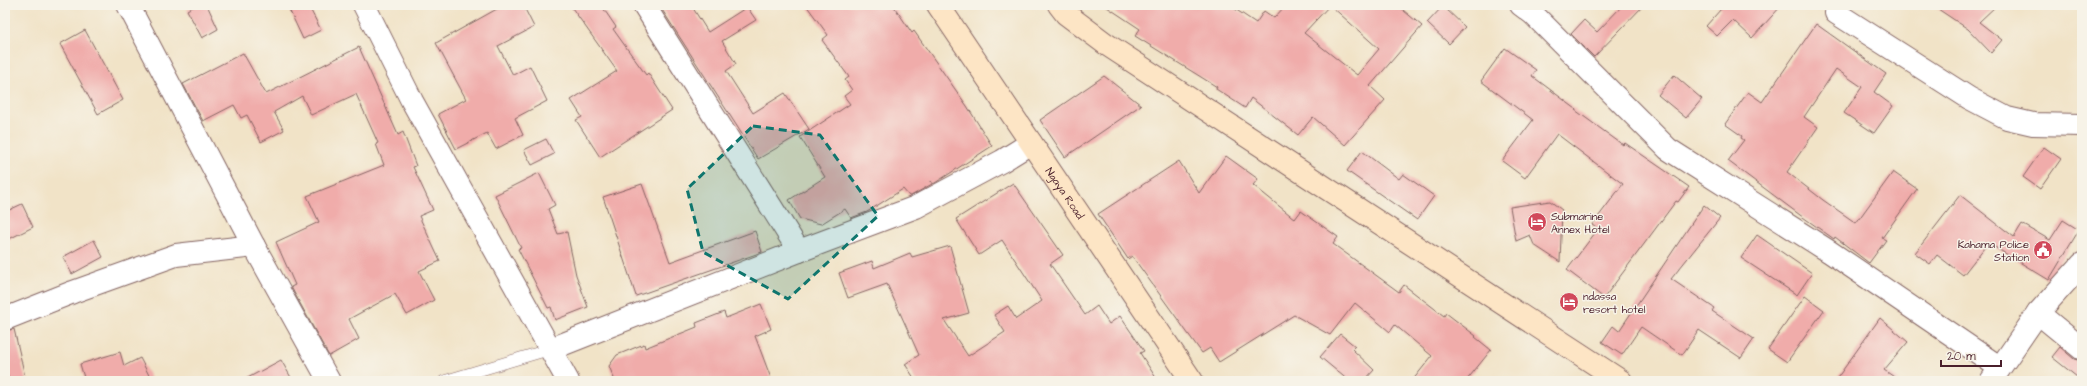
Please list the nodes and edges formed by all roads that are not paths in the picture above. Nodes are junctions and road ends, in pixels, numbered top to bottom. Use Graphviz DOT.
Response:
graph roads {
  1 [pos="128,5"];
  2 [pos="364,5"];
  3 [pos="644,5"];
  4 [pos="938,5"];
  5 [pos="1059,5"];
  6 [pos="1521,5"];
  7 [pos="1836,12"];
  8 [pos="2082,125"];
  9 [pos="1031,143"];
  10 [pos="254,246"];
  11 [pos="799,251"];
  12 [pos="2082,264"];
  13 [pos="2038,313"];
  14 [pos="5,319"];
  15 [pos="551,349"];
  16 [pos="2082,349"];
  17 [pos="1995,374"];
  18 [pos="328,381"];
  19 [pos="444,381"];
  20 [pos="568,381"];
  21 [pos="1192,381"];
  22 [pos="1621,381"];
  1 -- 10 [label="street"];
  2 -- 15 [label="street"];
  3 -- 11 [label="street"];
  4 -- 9 [label="street, Ngaya Road"];
  5 -- 22 [label="street"];
  6 -- 17 [label="street"];
  7 -- 8 [label="street"];
  9 -- 11 [label="street"];
  9 -- 21 [label="street, Ngaya Road"];
  10 -- 14 [label="street"];
  10 -- 18 [label="street"];
  11 -- 15 [label="street"];
  12 -- 13 [label="street"];
  13 -- 16 [label="street"];
  13 -- 17 [label="street"];
  15 -- 19 [label="lane"];
  15 -- 20 [label="street"];
}
